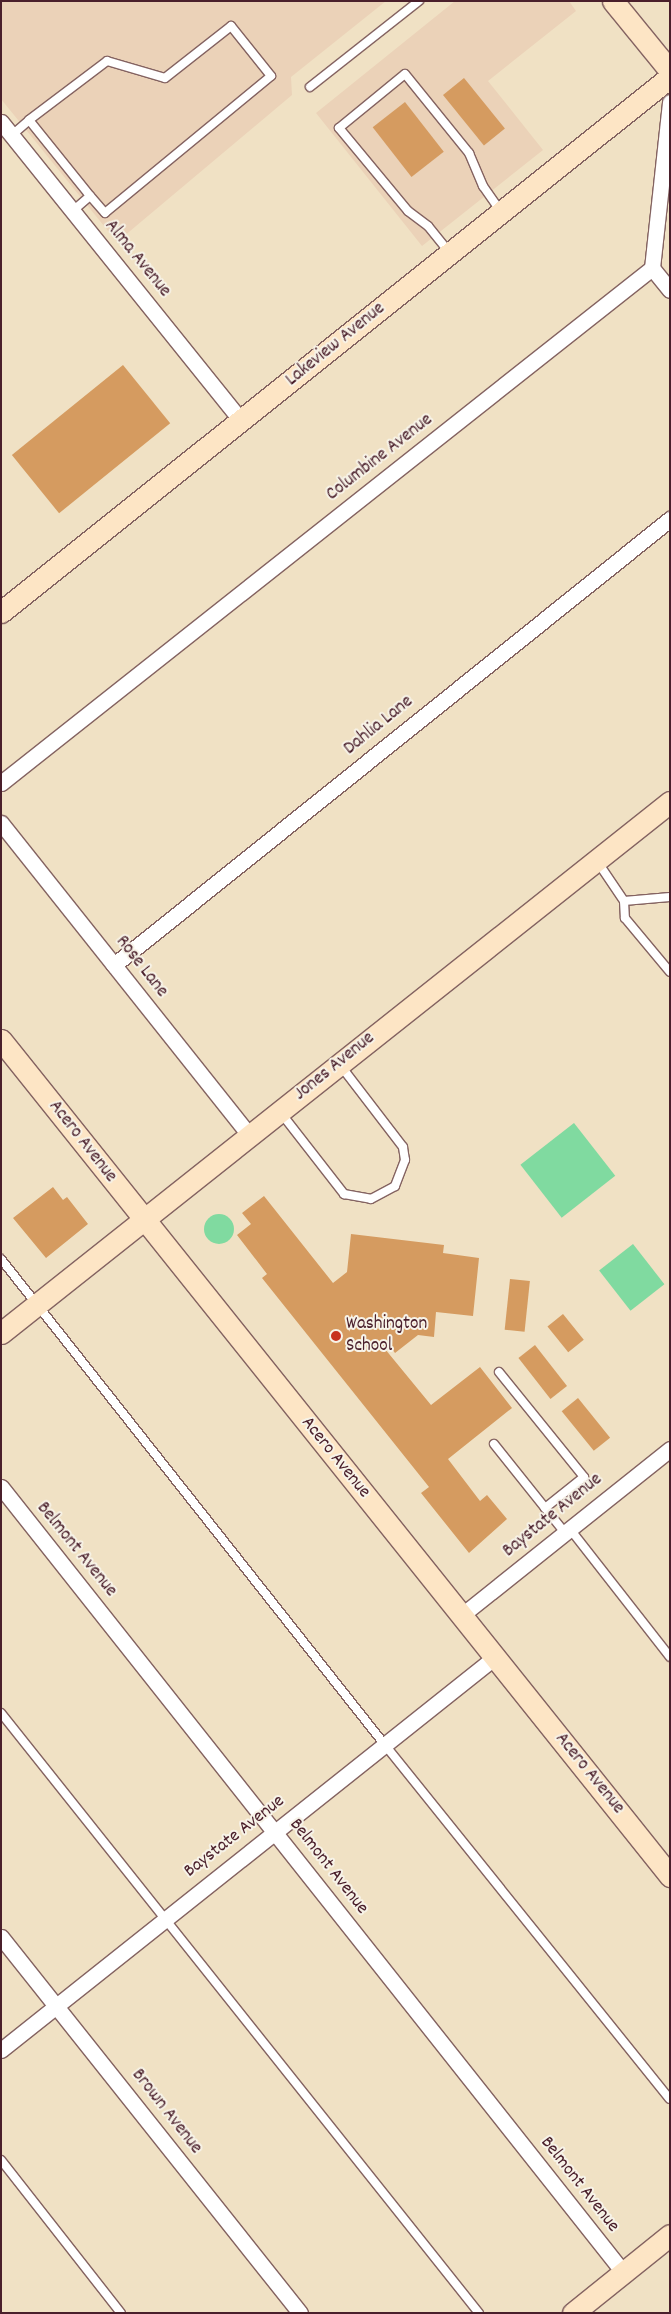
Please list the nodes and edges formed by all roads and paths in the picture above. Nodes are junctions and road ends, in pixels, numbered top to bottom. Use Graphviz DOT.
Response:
graph roads {
  1 [pos="419,1"];
  2 [pos="613,1"];
  3 [pos="670,72"];
  4 [pos="670,77"];
  5 [pos="310,87"];
  6 [pos="670,102"];
  7 [pos="29,120"];
  8 [pos="1,122"];
  9 [pos="12,135"];
  10 [pos="90,196"];
  11 [pos="73,211"];
  12 [pos="502,212"];
  13 [pos="450,253"];
  14 [pos="652,268"];
  15 [pos="670,290"];
  16 [pos="241,420"];
  17 [pos="670,519"];
  18 [pos="1,612"];
  19 [pos="1,783"];
  20 [pos="670,802"];
  21 [pos="1,823"];
  22 [pos="596,860"];
  23 [pos="670,896"];
  24 [pos="624,901"];
  25 [pos="114,965"];
  26 [pos="670,972"];
  27 [pos="1,1040"];
  28 [pos="338,1064"];
  29 [pos="280,1112"];
  30 [pos="249,1135"];
  31 [pos="144,1221"];
  32 [pos="1,1259"];
  33 [pos="38,1304"];
  34 [pos="1,1333"];
  35 [pos="499,1372"];
  36 [pos="494,1444"];
  37 [pos="670,1449"];
  38 [pos="1,1487"];
  39 [pos="545,1508"];
  40 [pos="567,1531"];
  41 [pos="462,1615"];
  42 [pos="495,1657"];
  43 [pos="670,1657"];
  44 [pos="1,1714"];
  45 [pos="385,1745"];
  46 [pos="275,1832"];
  47 [pos="670,1876"];
  48 [pos="164,1920"];
  49 [pos="1,1937"];
  50 [pos="56,2005"];
  51 [pos="1,2050"];
  52 [pos="670,2098"];
  53 [pos="1,2160"];
  54 [pos="670,2235"];
  55 [pos="622,2272"];
  56 [pos="122,2313"];
  57 [pos="300,2313"];
  58 [pos="479,2313"];
  59 [pos="573,2313"];
  1 -- 5 [label="lane"];
  2 -- 3 [label="street"];
  4 -- 12 [label="street, Lakeview Avenue"];
  6 -- 14 [label="street"];
  7 -- 9 [label="lane"];
  7 -- 10 [label="lane"];
  7 -- 10 [label="lane"];
  8 -- 9 [label="street, Alma Avenue"];
  9 -- 11 [label="street, Alma Avenue"];
  10 -- 11 [label="lane"];
  11 -- 16 [label="street, Alma Avenue"];
  12 -- 13 [label="street, Lakeview Avenue"];
  12 -- 13 [label="lane"];
  13 -- 16 [label="street, Lakeview Avenue"];
  14 -- 15 [label="street"];
  14 -- 19 [label="street, Columbine Avenue"];
  16 -- 18 [label="street, Lakeview Avenue"];
  17 -- 25 [label="street, Dahlia Lane"];
  20 -- 22 [label="street, Jones Avenue"];
  21 -- 25 [label="street, Rose Lane"];
  22 -- 24 [label="lane"];
  22 -- 28 [label="street, Jones Avenue"];
  23 -- 24 [label="lane"];
  24 -- 26 [label="lane"];
  25 -- 30 [label="street, Rose Lane"];
  27 -- 31 [label="street, Acero Avenue"];
  28 -- 29 [label="street, Jones Avenue"];
  28 -- 29 [label="lane"];
  29 -- 30 [label="street, Jones Avenue"];
  30 -- 31 [label="street, Jones Avenue"];
  31 -- 33 [label="street, Jones Avenue"];
  31 -- 41 [label="street, Acero Avenue"];
  32 -- 33 [label="lane"];
  33 -- 34 [label="street, Jones Avenue"];
  33 -- 45 [label="lane"];
  35 -- 39 [label="lane"];
  36 -- 39 [label="lane"];
  37 -- 40 [label="street, Baystate Avenue"];
  38 -- 46 [label="street, Belmont Avenue"];
  39 -- 40 [label="lane"];
  40 -- 41 [label="street, Baystate Avenue"];
  40 -- 43 [label="lane"];
  41 -- 42 [label="street, Acero Avenue"];
  42 -- 45 [label="street, Baystate Avenue"];
  42 -- 47 [label="street, Acero Avenue"];
  44 -- 48 [label="lane"];
  45 -- 46 [label="street, Baystate Avenue"];
  45 -- 52 [label="lane"];
  46 -- 48 [label="street, Baystate Avenue"];
  46 -- 55 [label="street, Belmont Avenue"];
  48 -- 50 [label="street, Baystate Avenue"];
  48 -- 58 [label="lane"];
  49 -- 50 [label="street, Brown Avenue"];
  50 -- 51 [label="street, Baystate Avenue"];
  50 -- 57 [label="street, Brown Avenue"];
  53 -- 56 [label="lane"];
  54 -- 55 [label="street"];
  55 -- 59 [label="street"];
}
